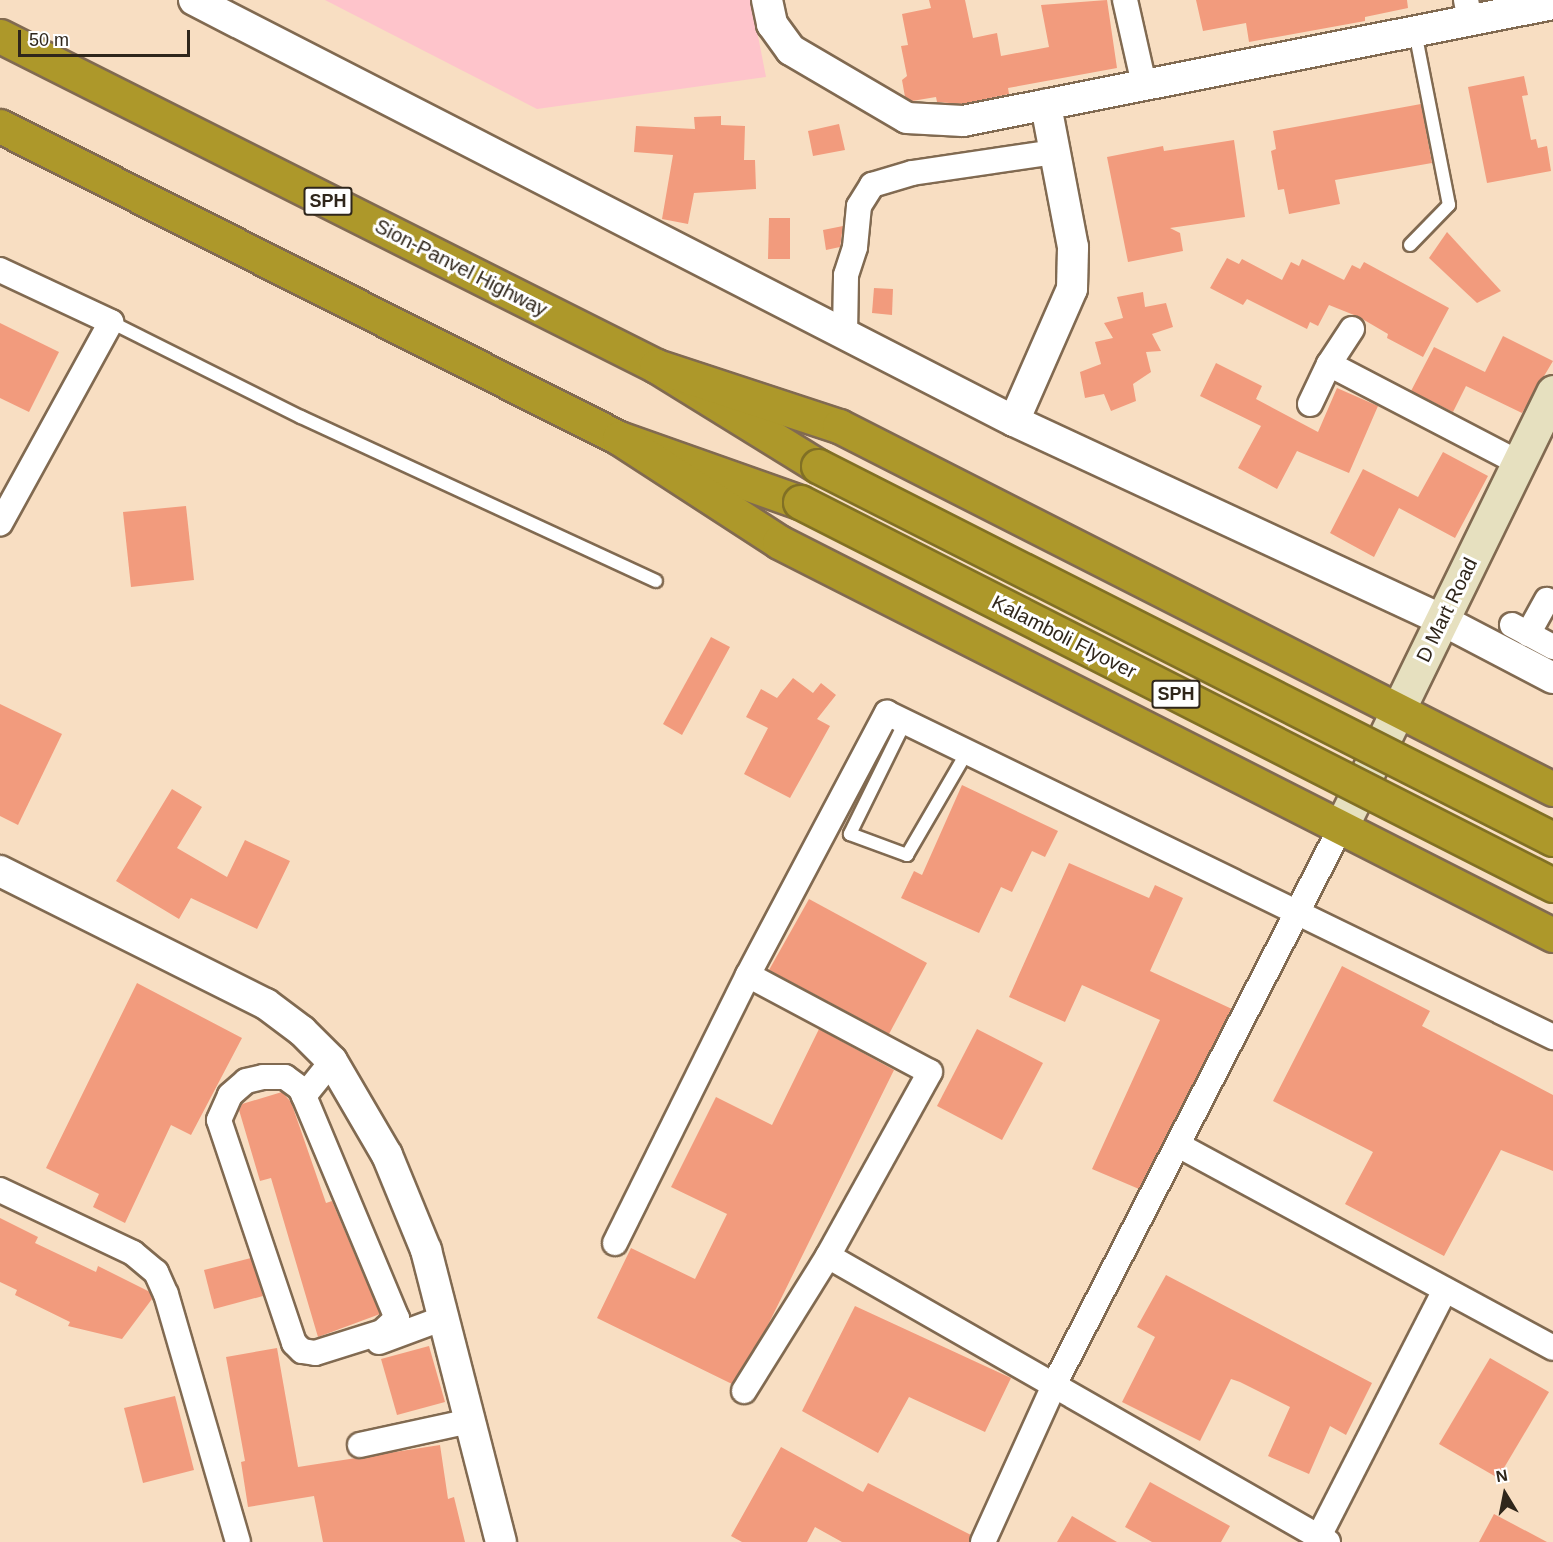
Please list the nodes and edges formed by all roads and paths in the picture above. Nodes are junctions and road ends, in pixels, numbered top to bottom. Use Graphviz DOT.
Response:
graph roads {
  1 [pos="194,0"];
  2 [pos="767,0"];
  3 [pos="1125,0"];
  4 [pos="1553,4"];
  5 [pos="1468,10"];
  6 [pos="1415,31"];
  7 [pos="0,36"];
  8 [pos="1143,84"];
  9 [pos="1046,105"];
  10 [pos="0,126"];
  11 [pos="1055,152"];
  12 [pos="1410,245"];
  13 [pos="0,270"];
  14 [pos="111,322"];
  15 [pos="1352,329"];
  16 [pos="844,334"];
  17 [pos="1329,364"];
  18 [pos="656,366"];
  19 [pos="1553,392"];
  20 [pos="1310,404"];
  21 [pos="1014,421"];
  22 [pos="619,438"];
  23 [pos="1519,462"];
  24 [pos="0,524"];
  25 [pos="656,581"];
  26 [pos="1547,600"];
  27 [pos="1442,620"];
  28 [pos="1553,646"];
  29 [pos="1553,678"];
  30 [pos="1398,710"];
  31 [pos="905,722"];
  32 [pos="967,752"];
  33 [pos="1553,789"];
  34 [pos="1341,827"];
  35 [pos="1553,839"];
  36 [pos="0,871"];
  37 [pos="1553,885"];
  38 [pos="1297,912"];
  39 [pos="1553,935"];
  40 [pos="748,975"];
  41 [pos="1553,1037"];
  42 [pos="332,1061"];
  43 [pos="304,1096"];
  44 [pos="1178,1145"];
  45 [pos="0,1190"];
  46 [pos="615,1243"];
  47 [pos="828,1256"];
  48 [pos="1445,1290"];
  49 [pos="444,1318"];
  50 [pos="363,1348"];
  51 [pos="1553,1348"];
  52 [pos="1055,1383"];
  53 [pos="744,1391"];
  54 [pos="470,1421"];
  55 [pos="360,1445"];
  56 [pos="1321,1540"];
  57 [pos="238,1542"];
  58 [pos="501,1542"];
  59 [pos="983,1542"];
  1 -- 16 [label="street"];
  2 -- 9 [label="street"];
  3 -- 8 [label="street"];
  4 -- 5 [label="street"];
  5 -- 6 [label="street"];
  6 -- 8 [label="street"];
  6 -- 12 [label="lane"];
  7 -- 18 [label="highway, Sion-Panvel Highway / SPH"];
  8 -- 9 [label="street"];
  9 -- 11 [label="street"];
  10 -- 22 [label="highway, SPH"];
  11 -- 16 [label="street"];
  11 -- 21 [label="street"];
  13 -- 14 [label="street"];
  14 -- 24 [label="street"];
  14 -- 25 [label="lane"];
  15 -- 17 [label="street"];
  16 -- 21 [label="street"];
  17 -- 20 [label="street"];
  17 -- 23 [label="street"];
  18 -- 30 [label="highway"];
  18 -- 35 [label="highway, Sion-Panvel Highway / SPH, bridge"];
  19 -- 23 [label="main road, D Mart Road"];
  21 -- 27 [label="street"];
  22 -- 34 [label="highway"];
  22 -- 37 [label="highway, Kalamboli Flyover / SPH, bridge"];
  23 -- 27 [label="main road, D Mart Road"];
  26 -- 28 [label="street"];
  27 -- 29 [label="street"];
  27 -- 30 [label="main road, D Mart Road"];
  30 -- 33 [label="highway"];
  30 -- 34 [label="main road, D Mart Road"];
  31 -- 32 [label="street"];
  31 -- 32 [label="lane"];
  31 -- 40 [label="street"];
  32 -- 38 [label="street"];
  34 -- 38 [label="street"];
  34 -- 39 [label="highway"];
  36 -- 42 [label="street"];
  38 -- 41 [label="street"];
  38 -- 44 [label="street"];
  40 -- 46 [label="street"];
  40 -- 47 [label="street"];
  42 -- 43 [label="street"];
  42 -- 49 [label="street"];
  43 -- 43 [label="street"];
  44 -- 48 [label="street"];
  44 -- 52 [label="street"];
  45 -- 57 [label="street"];
  47 -- 52 [label="street"];
  47 -- 53 [label="street"];
  48 -- 51 [label="street"];
  48 -- 56 [label="street"];
  49 -- 50 [label="street"];
  49 -- 54 [label="street"];
  52 -- 56 [label="street"];
  52 -- 59 [label="street"];
  54 -- 55 [label="street"];
  54 -- 58 [label="street"];
}
